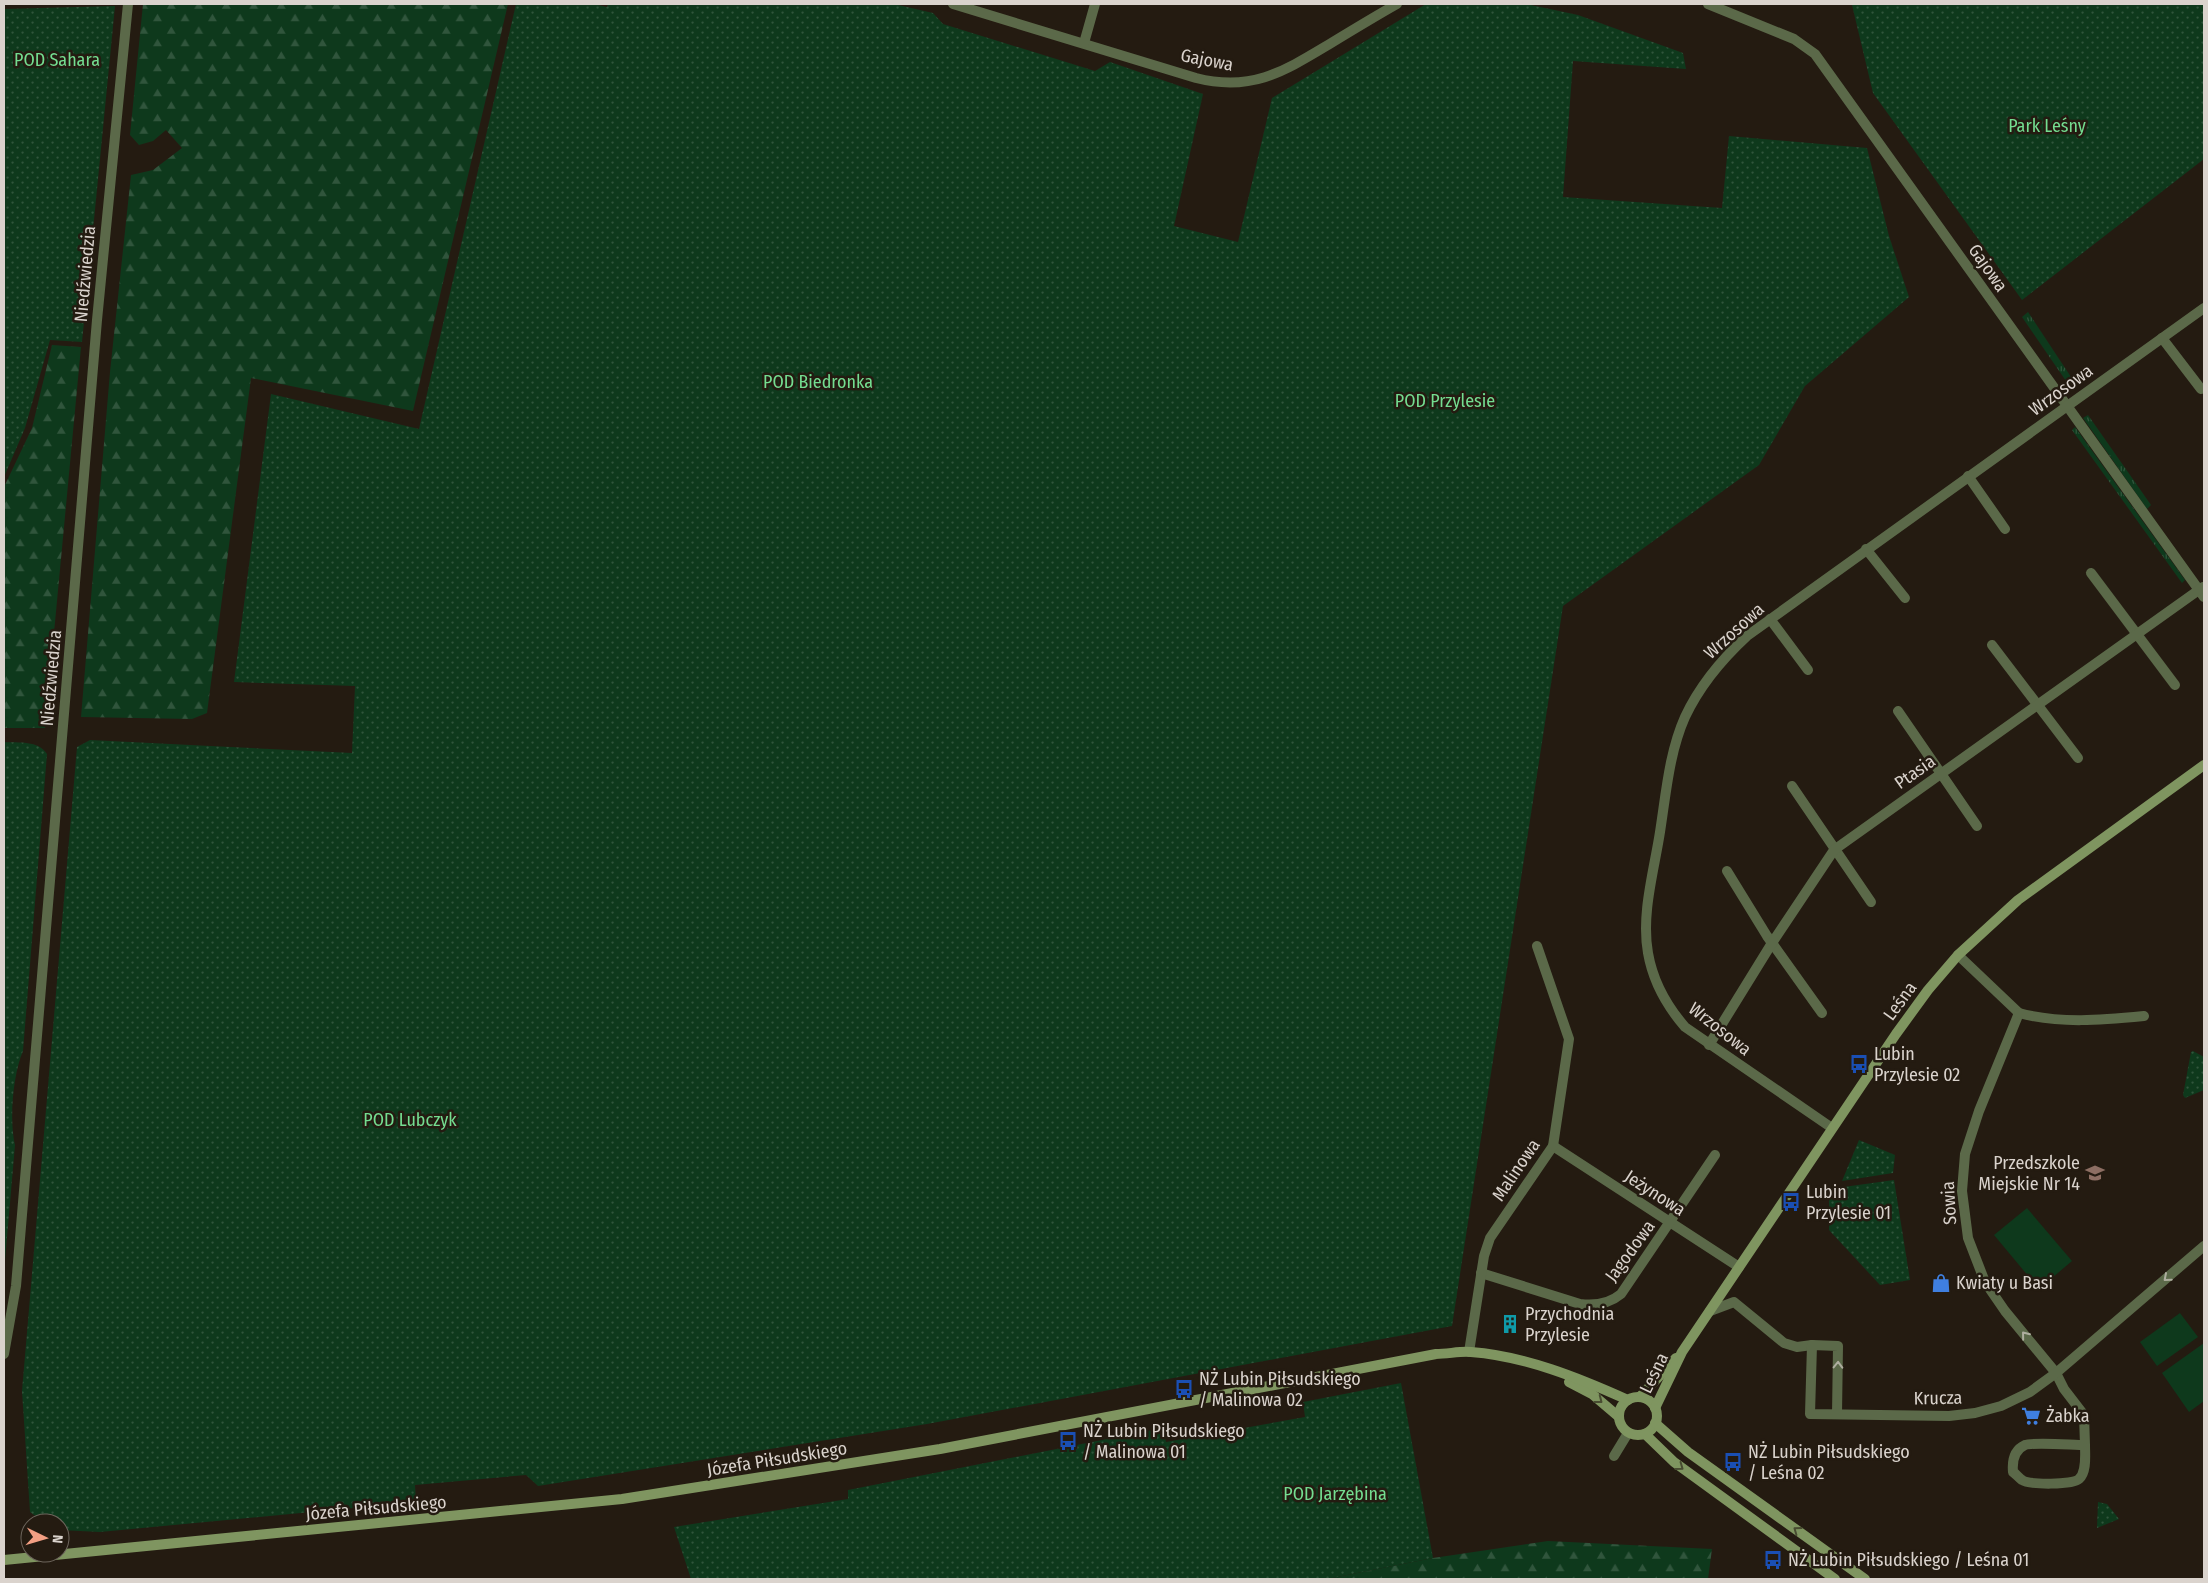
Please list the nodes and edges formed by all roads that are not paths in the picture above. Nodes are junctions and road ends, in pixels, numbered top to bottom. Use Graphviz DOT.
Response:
graph roads {
  1 [pos="128,4"];
  2 [pos="953,4"];
  3 [pos="1095,4"];
  4 [pos="1397,4"];
  5 [pos="1708,4"];
  6 [pos="1084,43"];
  7 [pos="2204,308"];
  8 [pos="2162,338"];
  9 [pos="2201,389"];
  10 [pos="2067,406"];
  11 [pos="1968,476"];
  12 [pos="2005,529"];
  13 [pos="1866,549"];
  14 [pos="2091,573"];
  15 [pos="2202,591"];
  16 [pos="1905,598"];
  17 [pos="1770,619"];
  18 [pos="2138,635"];
  19 [pos="1992,645"];
  20 [pos="1808,670"];
  21 [pos="2175,685"];
  22 [pos="2039,706"];
  23 [pos="1898,711"];
  24 [pos="2078,758"];
  25 [pos="2204,765"];
  26 [pos="1940,773"];
  27 [pos="1792,786"];
  28 [pos="1977,826"];
  29 [pos="1834,850"];
  30 [pos="1727,871"];
  31 [pos="1871,902"];
  32 [pos="1772,943"];
  33 [pos="1537,946"];
  34 [pos="1958,955"];
  35 [pos="1822,1013"];
  36 [pos="2019,1013"];
  37 [pos="2144,1016"];
  38 [pos="1709,1045"];
  39 [pos="1832,1128"];
  40 [pos="1553,1146"];
  41 [pos="1715,1155"];
  42 [pos="1670,1223"];
  43 [pos="2204,1246"];
  44 [pos="1739,1267"];
  45 [pos="1481,1273"];
  46 [pos="1710,1310"];
  47 [pos="1812,1345"];
  48 [pos="1469,1352"];
  49 [pos="1682,1352"];
  50 [pos="4,1354"];
  51 [pos="1546,1369"];
  52 [pos="2056,1373"];
  53 [pos="1640,1398"];
  54 [pos="1628,1400"];
  55 [pos="1655,1408"];
  56 [pos="1837,1414"];
  57 [pos="1619,1417"];
  58 [pos="1656,1423"];
  59 [pos="1628,1433"];
  60 [pos="1645,1434"];
  61 [pos="2085,1445"];
  62 [pos="1614,1456"];
  63 [pos="4,1560"];
  64 [pos="1836,1579"];
  65 [pos="1865,1579"];
  1 -- 50 [label="street, Niedźwiedzia"];
  2 -- 6 [label="street"];
  3 -- 6 [label="street"];
  4 -- 6 [label="street, Gajowa"];
  5 -- 10 [label="street, Gajowa"];
  7 -- 8 [label="street, Wrzosowa"];
  8 -- 9 [label="street"];
  8 -- 10 [label="street, Wrzosowa"];
  10 -- 11 [label="street, Wrzosowa"];
  10 -- 15 [label="street, Gajowa"];
  11 -- 12 [label="street"];
  11 -- 13 [label="street, Wrzosowa"];
  13 -- 16 [label="street"];
  13 -- 17 [label="street, Wrzosowa"];
  14 -- 18 [label="street"];
  15 -- 18 [label="street, Ptasia"];
  17 -- 20 [label="street"];
  17 -- 38 [label="street, Wrzosowa"];
  18 -- 21 [label="street"];
  18 -- 22 [label="street, Ptasia"];
  19 -- 22 [label="street"];
  22 -- 24 [label="street"];
  22 -- 26 [label="street, Ptasia"];
  23 -- 26 [label="street"];
  25 -- 34 [label="street, Leśna"];
  26 -- 28 [label="street"];
  26 -- 29 [label="street, Ptasia"];
  27 -- 29 [label="street"];
  29 -- 31 [label="street"];
  29 -- 32 [label="street, Ptasia"];
  30 -- 32 [label="street"];
  32 -- 35 [label="street"];
  32 -- 38 [label="street, Ptasia"];
  33 -- 40 [label="street, Malinowa"];
  34 -- 36 [label="street"];
  34 -- 39 [label="street, Leśna"];
  36 -- 37 [label="street"];
  52 -- 36 [label="street, Sowia, one-way"];
  38 -- 39 [label="street, Wrzosowa"];
  39 -- 44 [label="street, Leśna"];
  40 -- 42 [label="street, Jeżynowa"];
  40 -- 45 [label="street, Malinowa"];
  41 -- 42 [label="street, Jagodowa"];
  42 -- 44 [label="street, Jeżynowa"];
  42 -- 45 [label="street, Jagodowa"];
  43 -- 52 [label="street, Krucza, one-way"];
  44 -- 46 [label="street, Leśna"];
  45 -- 48 [label="street, Malinowa"];
  46 -- 47 [label="street"];
  46 -- 49 [label="street, Leśna"];
  56 -- 47 [label="street, one-way"];
  47 -- 56 [label="street, Krucza"];
  48 -- 51 [label="street, Józefa Piłsudskiego"];
  48 -- 63 [label="street, Józefa Piłsudskiego"];
  49 -- 53 [label="street, Leśna"];
  49 -- 55 [label="street, Leśna"];
  51 -- 54 [label="street, Józefa Piłsudskiego"];
  51 -- 57 [label="street, Józefa Piłsudskiego, one-way"];
  52 -- 56 [label="street, Krucza"];
  52 -- 61 [label="street"];
  53 -- 54 [label="street"];
  53 -- 55 [label="street"];
  54 -- 57 [label="street"];
  55 -- 58 [label="street"];
  57 -- 59 [label="street"];
  58 -- 60 [label="street"];
  65 -- 58 [label="street, one-way"];
  59 -- 60 [label="street"];
  59 -- 62 [label="street"];
  60 -- 64 [label="street, one-way"];
  61 -- 61 [label="street"];
}
